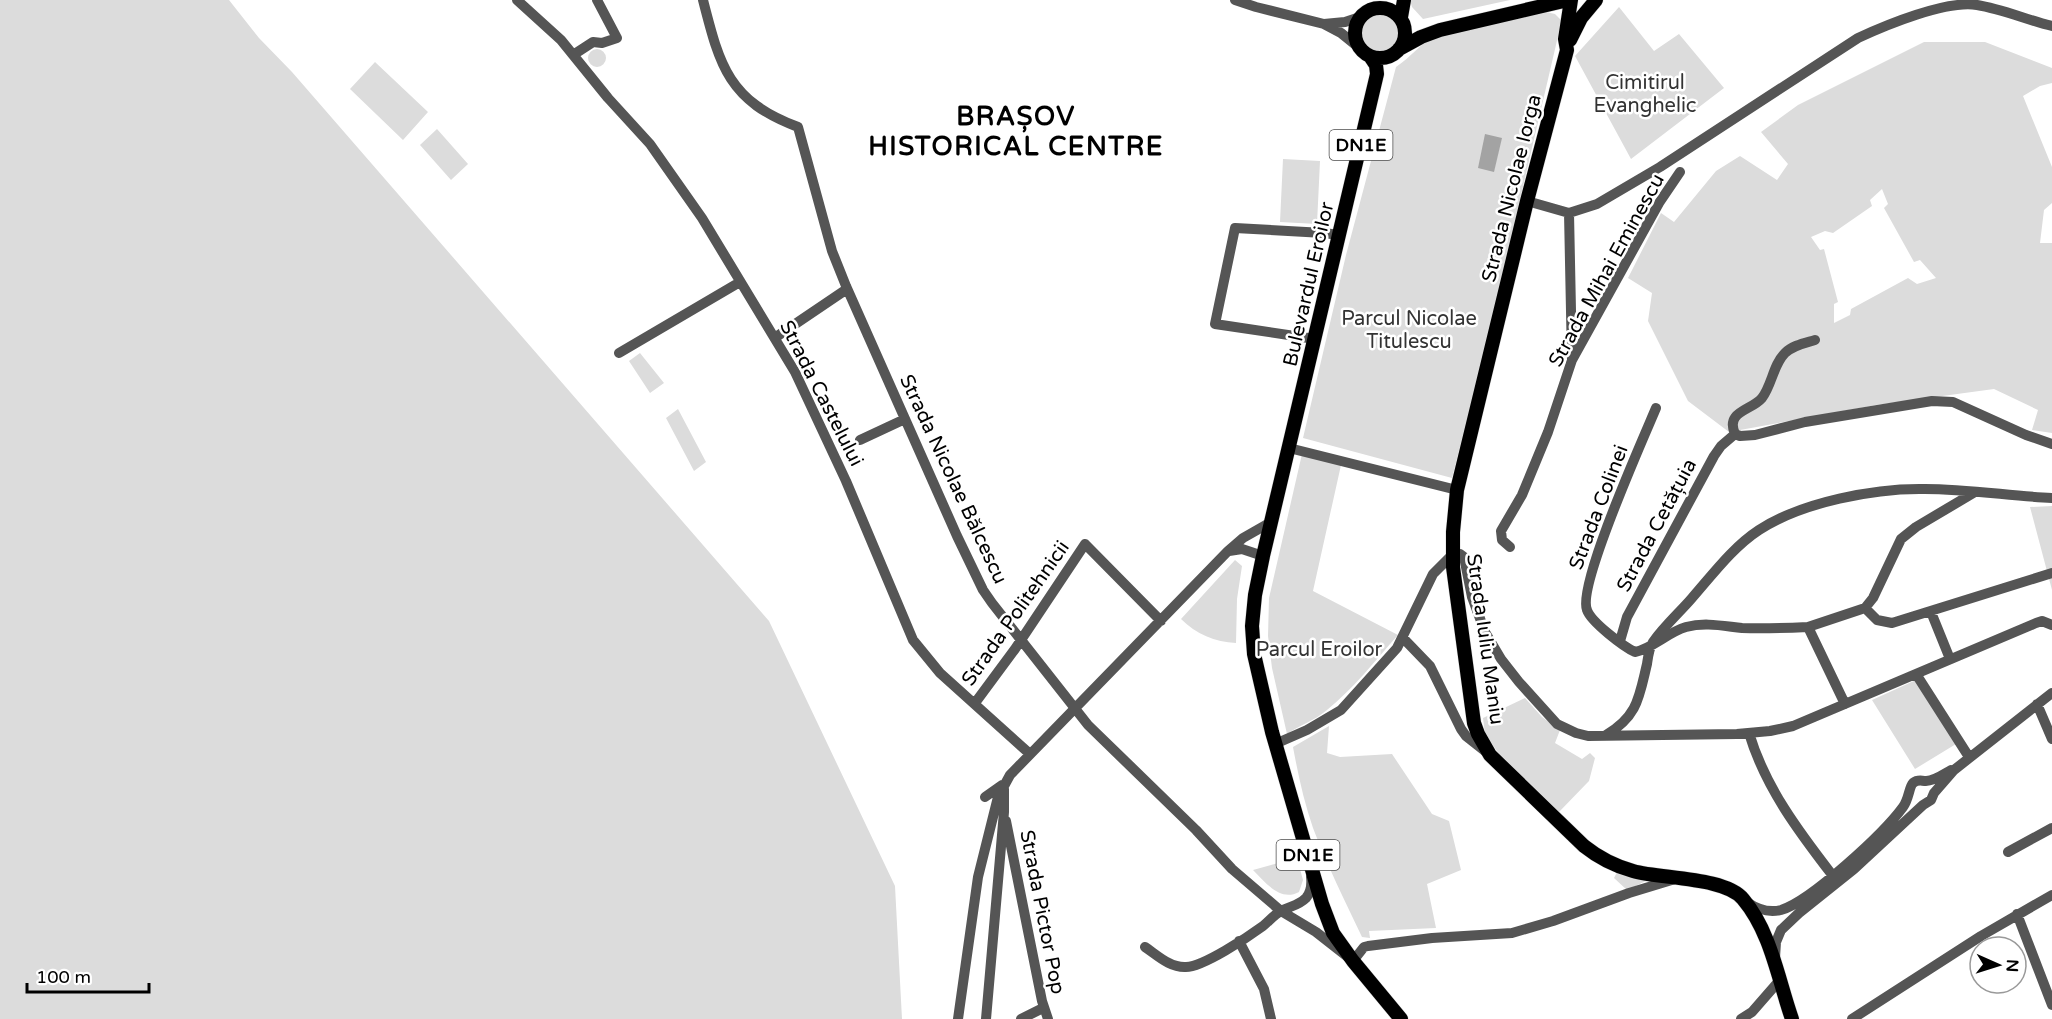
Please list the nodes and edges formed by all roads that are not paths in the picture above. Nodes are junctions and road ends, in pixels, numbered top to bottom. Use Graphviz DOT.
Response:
graph roads {
  1 [pos="517,0"];
  2 [pos="597,0"];
  3 [pos="703,0"];
  4 [pos="1235,0"];
  5 [pos="1404,0"];
  6 [pos="1570,0"];
  7 [pos="1596,0"];
  8 [pos="1384,4"];
  9 [pos="1360,17"];
  10 [pos="1402,20"];
  11 [pos="1324,24"];
  12 [pos="2052,26"];
  13 [pos="1440,30"];
  14 [pos="1399,49"];
  15 [pos="1567,50"];
  16 [pos="1366,53"];
  17 [pos="573,55"];
  18 [pos="1680,172"];
  19 [pos="1527,201"];
  20 [pos="1569,213"];
  21 [pos="1339,235"];
  22 [pos="740,282"];
  23 [pos="847,289"];
  24 [pos="776,337"];
  25 [pos="1315,339"];
  26 [pos="1815,340"];
  27 [pos="619,353"];
  28 [pos="1572,360"];
  29 [pos="1656,408"];
  30 [pos="905,419"];
  31 [pos="1736,434"];
  32 [pos="860,440"];
  33 [pos="2052,444"];
  34 [pos="1289,448"];
  35 [pos="1456,490"];
  36 [pos="1975,492"];
  37 [pos="2052,498"];
  38 [pos="1271,522"];
  39 [pos="1510,547"];
  40 [pos="1228,551"];
  41 [pos="1453,554"];
  42 [pos="1263,556"];
  43 [pos="2052,573"];
  44 [pos="1865,608"];
  45 [pos="1931,612"];
  46 [pos="1161,621"];
  47 [pos="2052,625"];
  48 [pos="1808,627"];
  49 [pos="1403,638"];
  50 [pos="1020,640"];
  51 [pos="1620,641"];
  52 [pos="1652,644"];
  53 [pos="1950,659"];
  54 [pos="1916,674"];
  55 [pos="2052,693"];
  56 [pos="975,703"];
  57 [pos="1845,704"];
  58 [pos="2037,704"];
  59 [pos="1075,709"];
  60 [pos="1749,733"];
  61 [pos="1606,735"];
  62 [pos="2052,740"];
  63 [pos="1275,744"];
  64 [pos="1030,754"];
  65 [pos="1490,755"];
  66 [pos="1969,757"];
  67 [pos="1954,770"];
  68 [pos="1927,781"];
  69 [pos="1005,783"];
  70 [pos="1934,793"];
  71 [pos="985,797"];
  72 [pos="1910,797"];
  73 [pos="1923,805"];
  74 [pos="1004,812"];
  75 [pos="2052,828"];
  76 [pos="2008,852"];
  77 [pos="1310,864"];
  78 [pos="1833,876"];
  79 [pos="1679,879"];
  80 [pos="2052,895"];
  81 [pos="1742,898"];
  82 [pos="1281,911"];
  83 [pos="2017,914"];
  84 [pos="1239,941"];
  85 [pos="1145,947"];
  86 [pos="1353,961"];
  87 [pos="1774,964"];
  88 [pos="1779,981"];
  89 [pos="2052,1005"];
  90 [pos="1046,1014"];
  91 [pos="958,1019"];
  92 [pos="986,1019"];
  93 [pos="1021,1019"];
  94 [pos="1271,1019"];
  95 [pos="1401,1019"];
  96 [pos="1741,1019"];
  97 [pos="1791,1019"];
  98 [pos="1852,1019"];
  1 -- 17 [label="street, Strada Castelului"];
  2 -- 17 [label="street"];
  3 -- 23 [label="street, Strada Nicolae Bălcescu"];
  4 -- 11 [label="street"];
  5 -- 10 [label="main road"];
  6 -- 13 [label="main road"];
  6 -- 15 [label="main road, Strada Nicolae Iorga"];
  7 -- 15 [label="main road"];
  8 -- 9 [label="main road"];
  8 -- 10 [label="main road"];
  9 -- 11 [label="street"];
  9 -- 16 [label="main road, DN1E"];
  10 -- 13 [label="main road"];
  10 -- 14 [label="main road"];
  11 -- 16 [label="street"];
  12 -- 20 [label="street"];
  13 -- 14 [label="main road"];
  14 -- 16 [label="main road"];
  15 -- 19 [label="main road, Strada Nicolae Iorga"];
  16 -- 21 [label="main road, Bulevardul Eroilor / DN1E"];
  17 -- 22 [label="street, Strada Castelului"];
  18 -- 28 [label="street, Strada Mihai Eminescu"];
  19 -- 20 [label="street"];
  19 -- 35 [label="main road, Strada Nicolae Iorga"];
  20 -- 28 [label="street"];
  21 -- 25 [label="main road, Bulevardul Eroilor / DN1E"];
  21 -- 25 [label="street"];
  22 -- 24 [label="street, Strada Castelului"];
  22 -- 27 [label="street"];
  23 -- 24 [label="street"];
  23 -- 30 [label="street, Strada Nicolae Bălcescu"];
  24 -- 56 [label="street, Strada Castelului"];
  25 -- 34 [label="main road, Bulevardul Eroilor / DN1E"];
  26 -- 31 [label="street"];
  28 -- 39 [label="street, Strada Mihai Eminescu"];
  29 -- 51 [label="street, Strada Colinei"];
  30 -- 32 [label="street"];
  30 -- 50 [label="street, Strada Nicolae Bălcescu"];
  31 -- 33 [label="street"];
  31 -- 51 [label="street, Strada Cetățuia"];
  34 -- 35 [label="street"];
  34 -- 38 [label="main road, Bulevardul Eroilor / DN1E"];
  35 -- 41 [label="main road, Strada Iuliu Maniu"];
  36 -- 37 [label="street"];
  36 -- 44 [label="street"];
  36 -- 52 [label="street"];
  38 -- 40 [label="street"];
  38 -- 42 [label="main road, Bulevardul Eroilor / DN1E"];
  40 -- 42 [label="street"];
  40 -- 46 [label="street"];
  41 -- 49 [label="street"];
  41 -- 61 [label="street"];
  41 -- 65 [label="main road, Strada Iuliu Maniu"];
  42 -- 63 [label="main road, Bulevardul Eroilor / DN1E"];
  43 -- 45 [label="street"];
  44 -- 45 [label="street"];
  44 -- 48 [label="street"];
  45 -- 53 [label="street"];
  46 -- 50 [label="street, Strada Politehnicii"];
  46 -- 59 [label="street"];
  47 -- 53 [label="street"];
  48 -- 52 [label="street"];
  48 -- 57 [label="street"];
  49 -- 63 [label="street"];
  49 -- 65 [label="street, Strada Iuliu Maniu"];
  50 -- 56 [label="street, Strada Politehnicii"];
  50 -- 59 [label="street, Strada Nicolae Bălcescu"];
  51 -- 52 [label="street"];
  52 -- 61 [label="street"];
  53 -- 54 [label="street"];
  54 -- 57 [label="street"];
  54 -- 66 [label="street"];
  55 -- 58 [label="street"];
  56 -- 64 [label="street, Strada Castelului"];
  57 -- 60 [label="street"];
  58 -- 62 [label="street"];
  58 -- 66 [label="street"];
  59 -- 64 [label="street"];
  59 -- 82 [label="street, Strada Nicolae Bălcescu"];
  60 -- 61 [label="street"];
  60 -- 78 [label="street"];
  63 -- 77 [label="main road, Bulevardul Eroilor / DN1E"];
  64 -- 69 [label="street"];
  65 -- 79 [label="main road, Strada Iuliu Maniu"];
  66 -- 67 [label="street"];
  67 -- 68 [label="street"];
  67 -- 70 [label="street"];
  68 -- 70 [label="street"];
  68 -- 72 [label="street"];
  69 -- 71 [label="street"];
  69 -- 74 [label="street"];
  69 -- 91 [label="street"];
  70 -- 73 [label="street"];
  72 -- 73 [label="street"];
  72 -- 78 [label="street"];
  73 -- 87 [label="street"];
  74 -- 90 [label="street, Strada Pictor Pop"];
  74 -- 92 [label="street"];
  75 -- 76 [label="street"];
  77 -- 82 [label="street"];
  77 -- 86 [label="main road, Bulevardul Eroilor / DN1E"];
  78 -- 81 [label="street"];
  79 -- 81 [label="main road, Strada Iuliu Maniu"];
  79 -- 86 [label="street"];
  80 -- 83 [label="street"];
  81 -- 87 [label="main road"];
  82 -- 84 [label="street"];
  82 -- 86 [label="street, Strada Nicolae Bălcescu"];
  83 -- 89 [label="street"];
  83 -- 98 [label="street"];
  84 -- 85 [label="street"];
  84 -- 94 [label="street"];
  86 -- 95 [label="main road, DN1E"];
  87 -- 88 [label="main road"];
  88 -- 96 [label="street"];
  88 -- 97 [label="main road"];
  90 -- 93 [label="street"];
}
